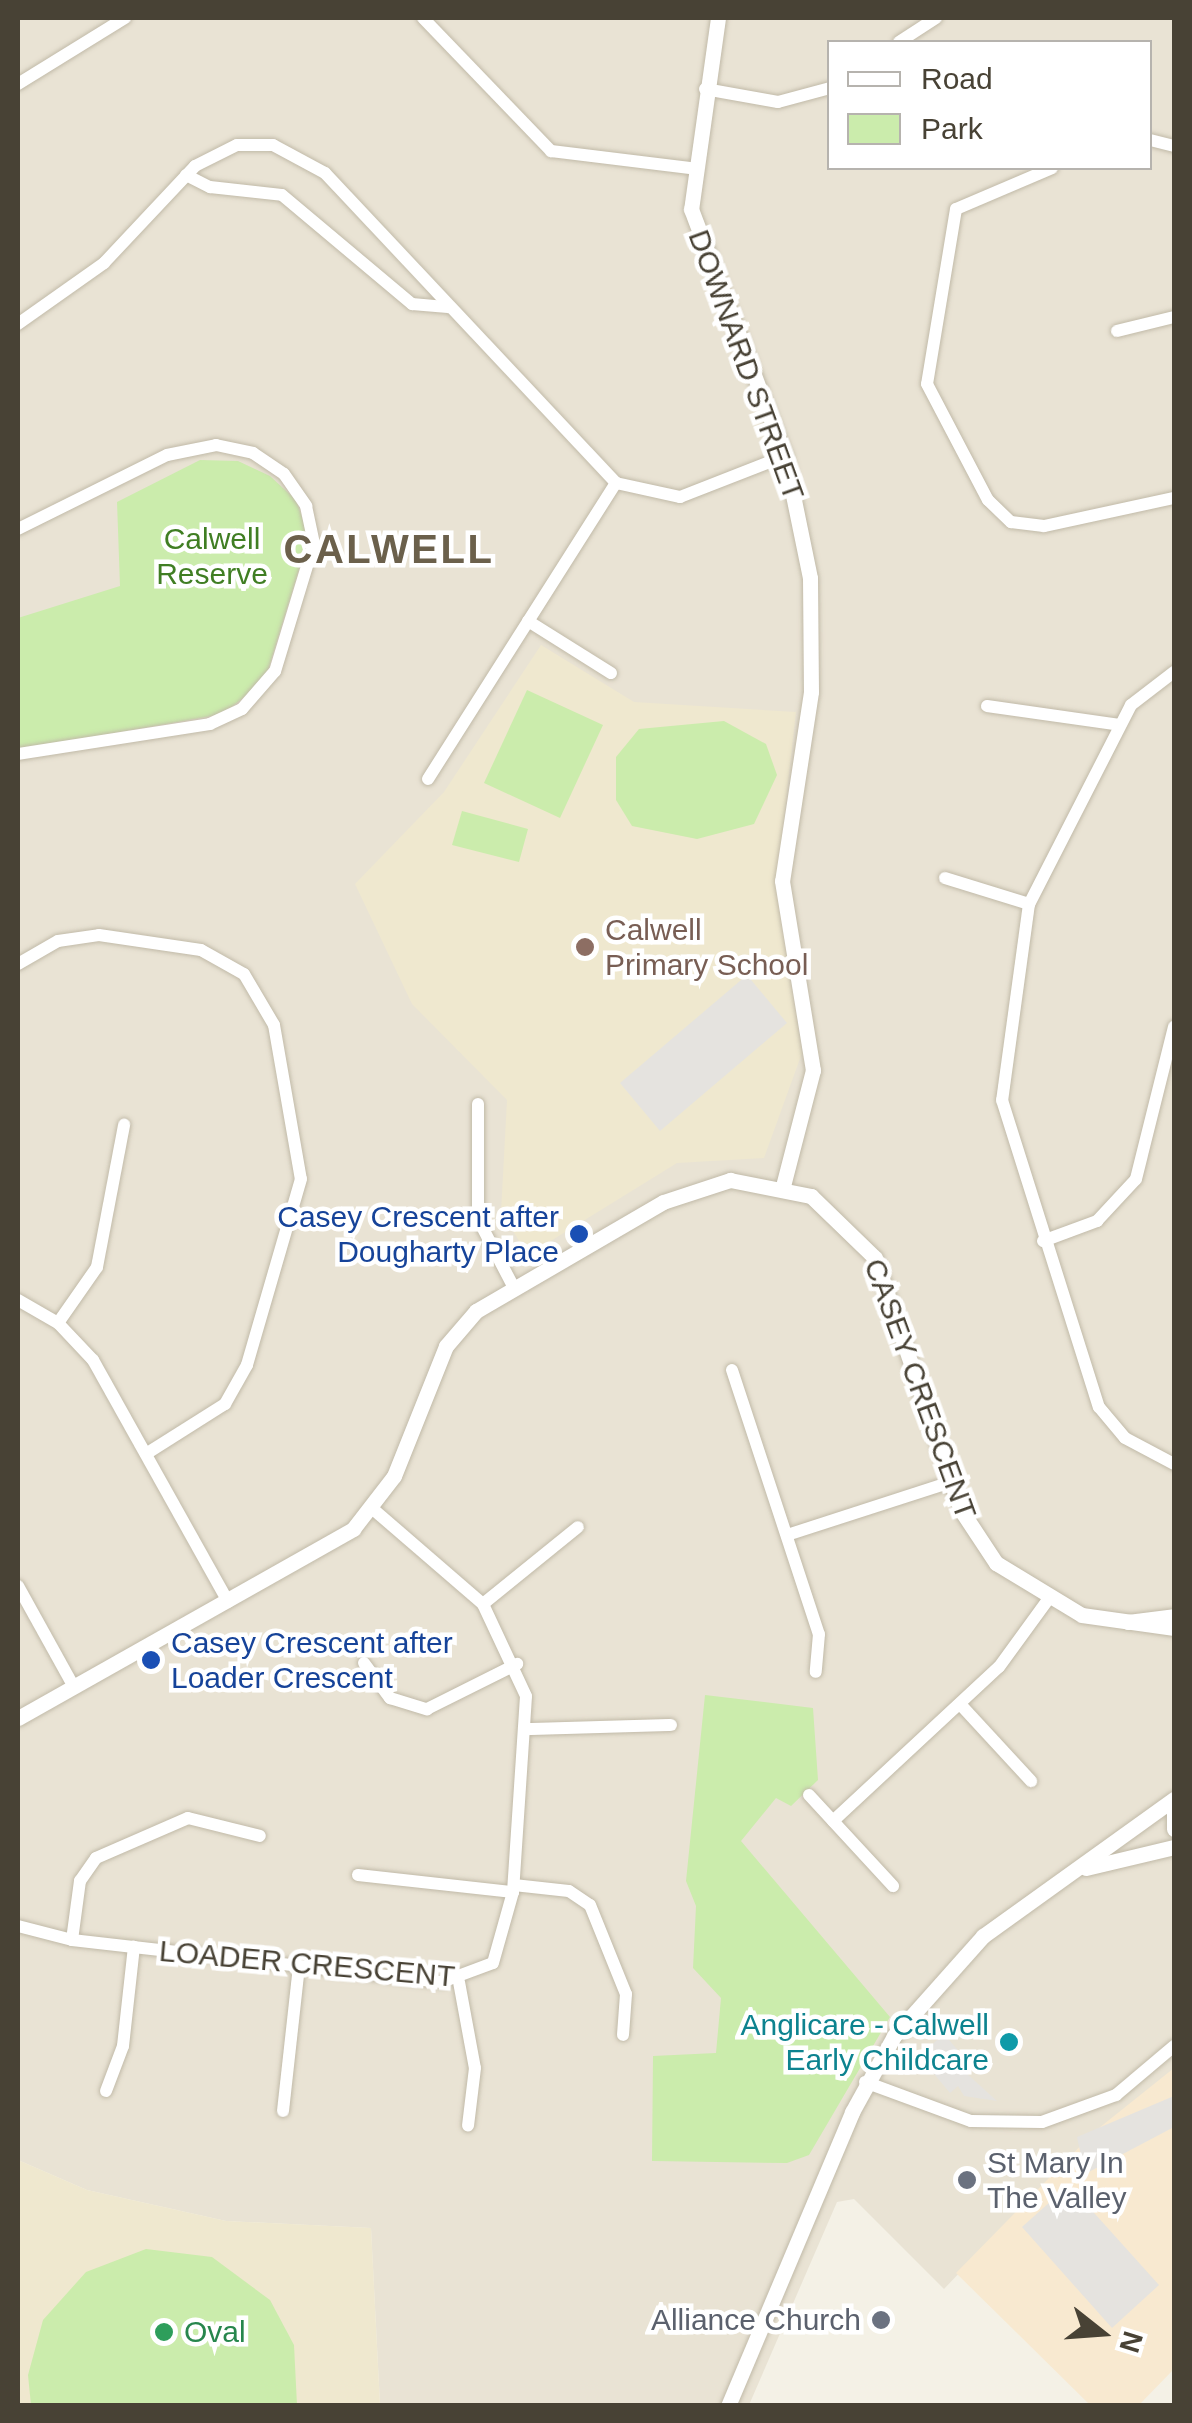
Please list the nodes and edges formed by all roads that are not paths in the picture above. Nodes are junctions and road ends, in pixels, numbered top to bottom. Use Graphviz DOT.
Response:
graph roads {
  1 [pos="125,18"];
  2 [pos="423,18"];
  3 [pos="718,18"];
  4 [pos="936,18"];
  5 [pos="902,40"];
  6 [pos="18,84"];
  7 [pos="705,89"];
  8 [pos="827,89"];
  9 [pos="690,168"];
  10 [pos="1047,170"];
  11 [pos="186,175"];
  12 [pos="448,307"];
  13 [pos="1174,317"];
  14 [pos="18,324"];
  15 [pos="1117,331"];
  16 [pos="786,456"];
  17 [pos="616,484"];
  18 [pos="1174,498"];
  19 [pos="18,529"];
  20 [pos="528,621"];
  21 [pos="1174,672"];
  22 [pos="611,673"];
  23 [pos="987,706"];
  24 [pos="1120,725"];
  25 [pos="18,754"];
  26 [pos="428,779"];
  27 [pos="945,878"];
  28 [pos="1028,904"];
  29 [pos="18,964"];
  30 [pos="1174,1028"];
  31 [pos="478,1104"];
  32 [pos="124,1126"];
  33 [pos="783,1186"];
  34 [pos="1044,1241"];
  35 [pos="513,1286"];
  36 [pos="18,1300"];
  37 [pos="58,1323"];
  38 [pos="732,1370"];
  39 [pos="146,1454"];
  40 [pos="1174,1464"];
  41 [pos="951,1482"];
  42 [pos="373,1509"];
  43 [pos="578,1527"];
  44 [pos="787,1535"];
  45 [pos="18,1586"];
  46 [pos="228,1602"];
  47 [pos="1047,1602"];
  48 [pos="483,1604"];
  49 [pos="1174,1616"];
  50 [pos="1128,1622"];
  51 [pos="1174,1628"];
  52 [pos="364,1663"];
  53 [pos="517,1664"];
  54 [pos="816,1672"];
  55 [pos="74,1687"];
  56 [pos="960,1704"];
  57 [pos="18,1718"];
  58 [pos="671,1726"];
  59 [pos="529,1728"];
  60 [pos="1031,1781"];
  61 [pos="809,1795"];
  62 [pos="1174,1800"];
  63 [pos="833,1821"];
  64 [pos="1174,1829"];
  65 [pos="260,1836"];
  66 [pos="1174,1846"];
  67 [pos="1080,1869"];
  68 [pos="358,1875"];
  69 [pos="893,1886"];
  70 [pos="514,1888"];
  71 [pos="18,1926"];
  72 [pos="72,1940"];
  73 [pos="134,1948"];
  74 [pos="299,1966"];
  75 [pos="460,1982"];
  76 [pos="623,2035"];
  77 [pos="1174,2046"];
  78 [pos="865,2082"];
  79 [pos="106,2091"];
  80 [pos="283,2110"];
  81 [pos="468,2126"];
  82 [pos="728,2406"];
  1 -- 6 [label="street"];
  2 -- 9 [label="street"];
  3 -- 7 [label="street, DOWNARD STREET"];
  4 -- 5 [label="street"];
  7 -- 8 [label="street"];
  7 -- 9 [label="street, DOWNARD STREET"];
  9 -- 16 [label="street, DOWNARD STREET"];
  10 -- 18 [label="street"];
  11 -- 12 [label="street"];
  11 -- 12 [label="street"];
  11 -- 14 [label="street"];
  12 -- 17 [label="street"];
  13 -- 15 [label="street"];
  16 -- 17 [label="street"];
  16 -- 33 [label="street, DOWNARD STREET"];
  17 -- 20 [label="street"];
  19 -- 25 [label="street"];
  20 -- 22 [label="street"];
  20 -- 26 [label="street"];
  21 -- 24 [label="street"];
  23 -- 24 [label="street"];
  24 -- 28 [label="street"];
  27 -- 28 [label="street"];
  28 -- 34 [label="street"];
  29 -- 39 [label="street"];
  30 -- 34 [label="street"];
  31 -- 35 [label="street"];
  32 -- 37 [label="street"];
  33 -- 35 [label="street, CASEY CRESCENT"];
  33 -- 41 [label="street, CASEY CRESCENT"];
  34 -- 40 [label="street"];
  35 -- 42 [label="street, CASEY CRESCENT"];
  36 -- 37 [label="street"];
  37 -- 39 [label="street"];
  38 -- 44 [label="street"];
  39 -- 46 [label="street"];
  41 -- 44 [label="street"];
  41 -- 47 [label="street, CASEY CRESCENT"];
  42 -- 46 [label="street, CASEY CRESCENT"];
  42 -- 48 [label="street, LOADER CRESCENT"];
  43 -- 48 [label="street"];
  44 -- 54 [label="street"];
  45 -- 55 [label="street"];
  46 -- 55 [label="street, CASEY CRESCENT"];
  47 -- 50 [label="street, CASEY CRESCENT"];
  47 -- 56 [label="street"];
  48 -- 53 [label="street, LOADER CRESCENT"];
  49 -- 50 [label="street, CASEY CRESCENT"];
  50 -- 51 [label="street, CASEY CRESCENT"];
  52 -- 53 [label="street"];
  53 -- 59 [label="street, LOADER CRESCENT"];
  55 -- 57 [label="street, CASEY CRESCENT"];
  56 -- 60 [label="street"];
  56 -- 63 [label="street"];
  58 -- 59 [label="street"];
  59 -- 70 [label="street, LOADER CRESCENT"];
  61 -- 63 [label="street"];
  62 -- 64 [label="street"];
  62 -- 67 [label="street"];
  63 -- 69 [label="street"];
  65 -- 72 [label="street"];
  66 -- 67 [label="street"];
  67 -- 78 [label="street"];
  68 -- 70 [label="street"];
  70 -- 75 [label="street, LOADER CRESCENT"];
  70 -- 76 [label="street"];
  71 -- 72 [label="street, LOADER CRESCENT"];
  72 -- 73 [label="street, LOADER CRESCENT"];
  73 -- 74 [label="street, LOADER CRESCENT"];
  73 -- 79 [label="street"];
  74 -- 75 [label="street, LOADER CRESCENT"];
  74 -- 80 [label="street"];
  75 -- 81 [label="street"];
  77 -- 78 [label="street"];
  78 -- 82 [label="street"];
}
